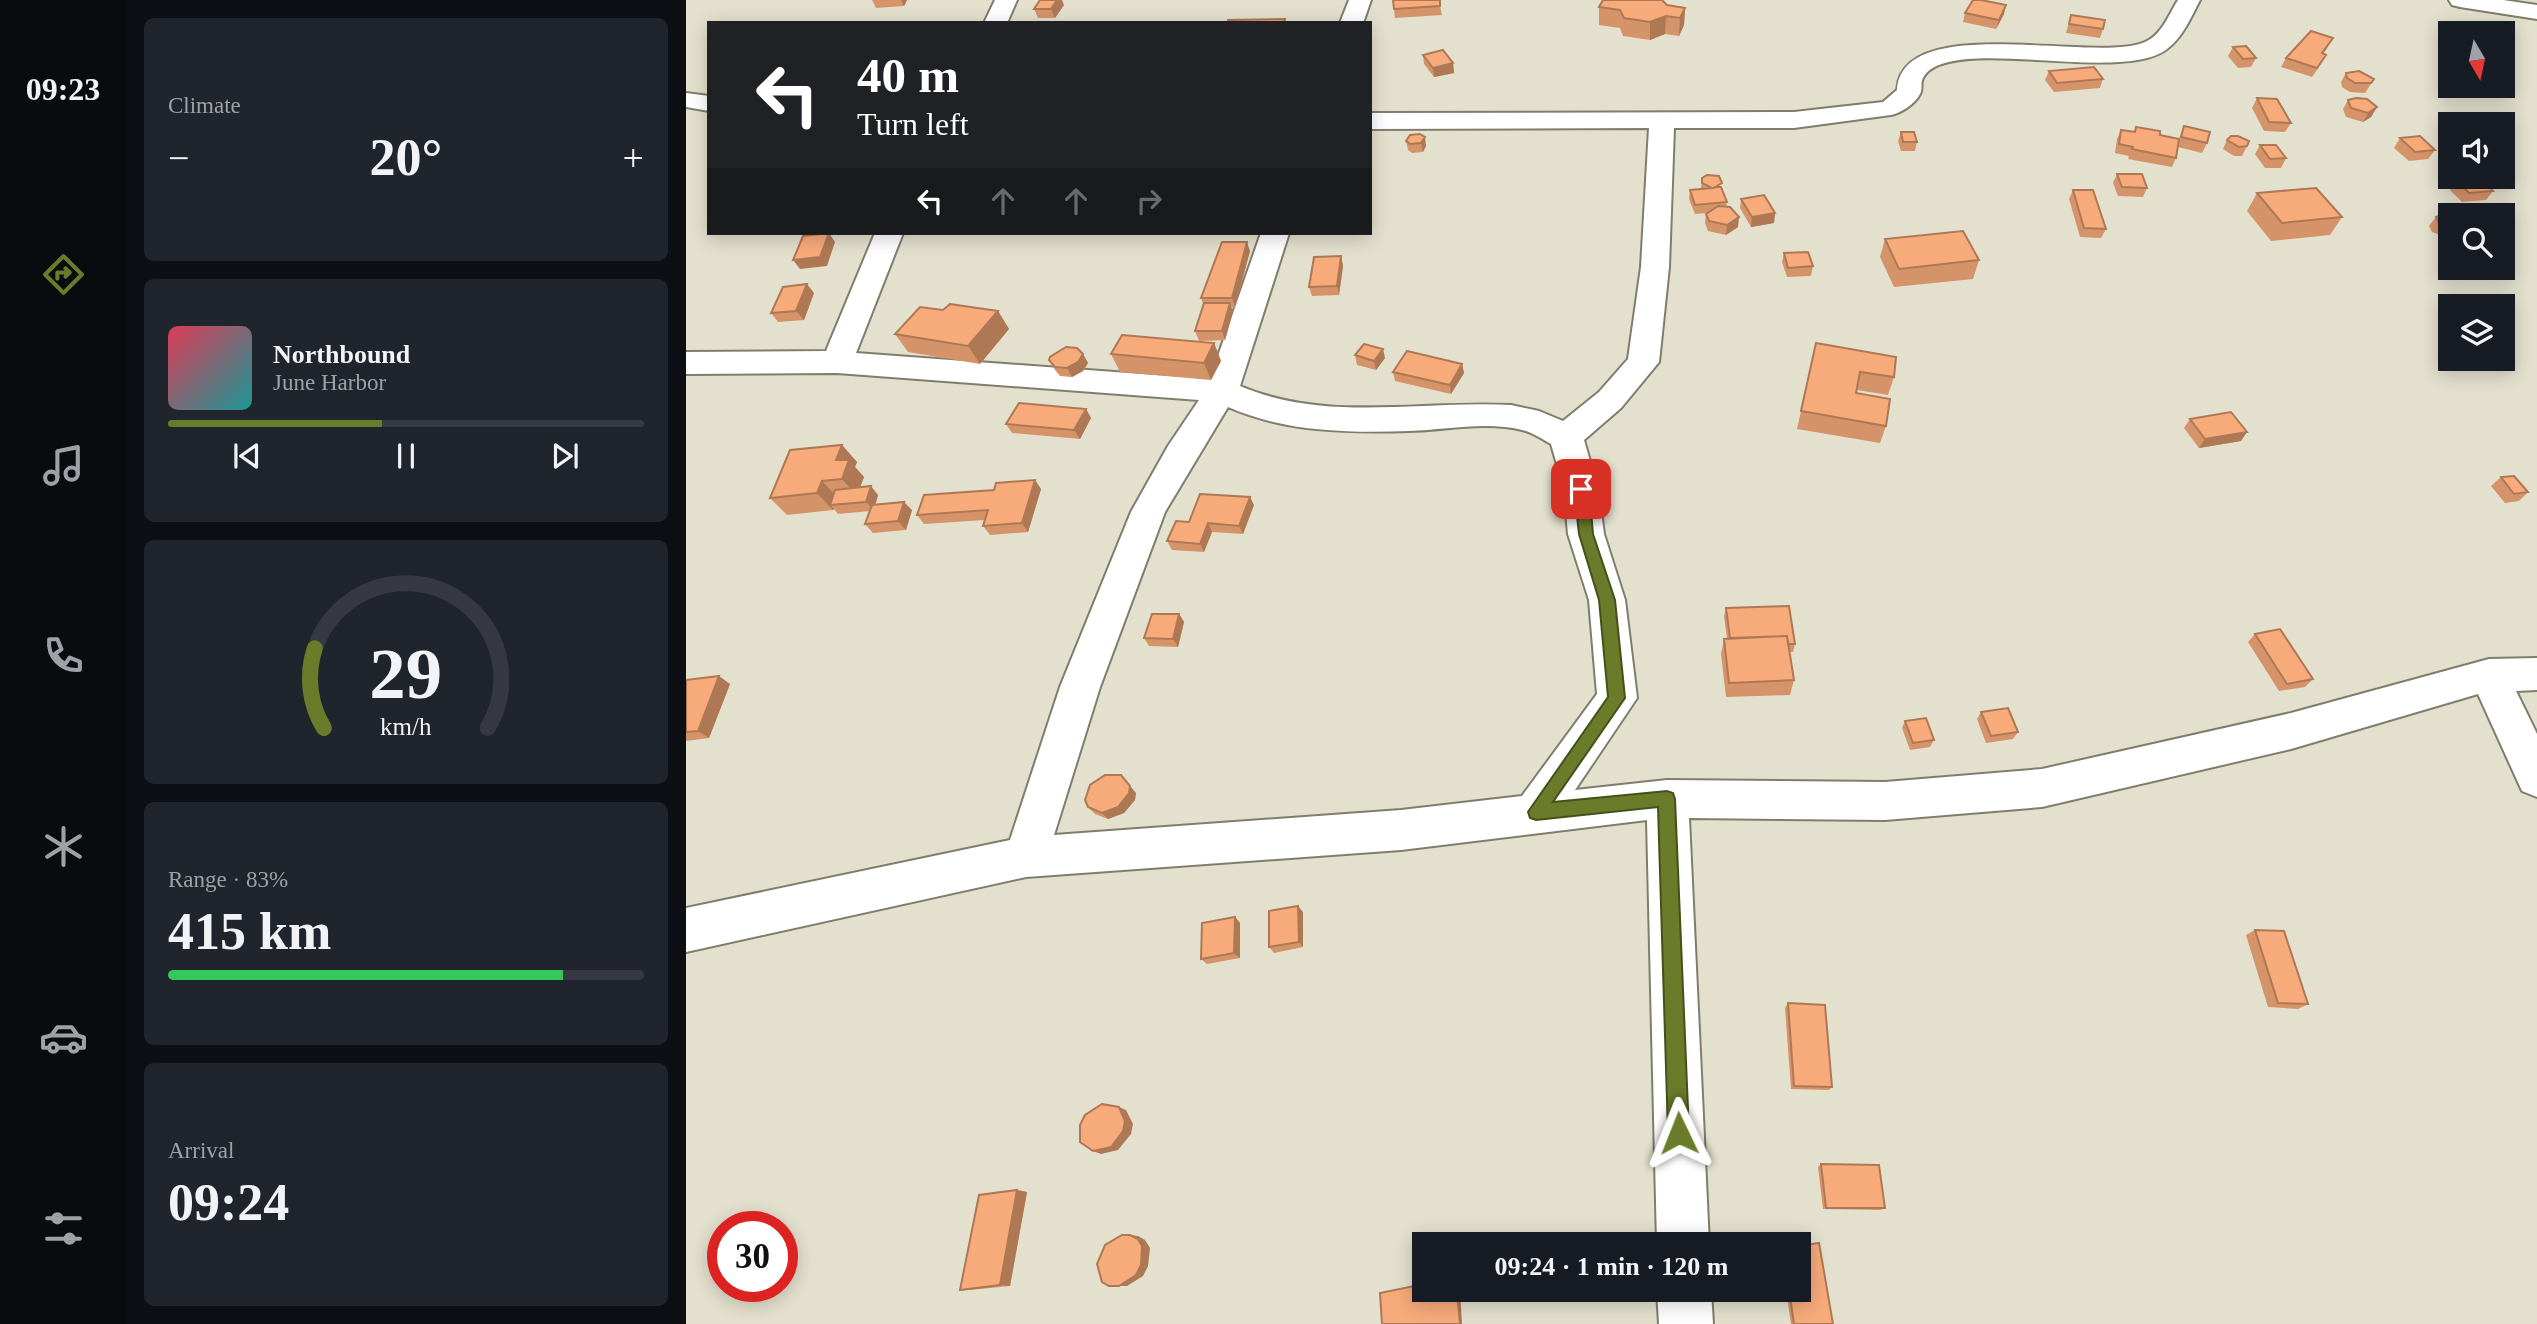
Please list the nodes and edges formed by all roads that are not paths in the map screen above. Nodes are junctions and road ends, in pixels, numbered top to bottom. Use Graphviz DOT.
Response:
graph roads {
  1 [pos="1006,0"];
  2 [pos="1360,0"];
  3 [pos="2189,0"];
  4 [pos="2464,0"];
  5 [pos="2537,12"];
  6 [pos="996,21"];
  7 [pos="1352,21"];
  8 [pos="686,100"];
  9 [pos="707,104"];
  10 [pos="1662,120"];
  11 [pos="1372,121"];
  12 [pos="888,235"];
  13 [pos="1274,235"];
  14 [pos="837,362"];
  15 [pos="686,363"];
  16 [pos="1222,391"];
  17 [pos="1566,437"];
  18 [pos="2537,674"];
  19 [pos="2489,675"];
  20 [pos="2537,778"];
  21 [pos="1667,799"];
  22 [pos="1536,812"];
  23 [pos="1026,857"];
  24 [pos="686,930"];
  25 [pos="1683,1232"];
  26 [pos="1685,1302"];
  27 [pos="1686,1324"];
  1 -- 6 [label="street"];
  2 -- 7 [label="street"];
  3 -- 10 [label="street"];
  4 -- 5 [label="street"];
  8 -- 9 [label="street"];
  10 -- 11 [label="street"];
  10 -- 17 [label="street"];
  12 -- 14 [label="street"];
  13 -- 16 [label="street"];
  14 -- 15 [label="street"];
  14 -- 16 [label="street"];
  16 -- 17 [label="street"];
  16 -- 23 [label="street"];
  17 -- 22 [label="street"];
  18 -- 19 [label="street"];
  19 -- 20 [label="street"];
  19 -- 21 [label="street"];
  21 -- 22 [label="street"];
  21 -- 25 [label="street"];
  22 -- 23 [label="street"];
  23 -- 24 [label="street"];
  26 -- 27 [label="street"];
}
